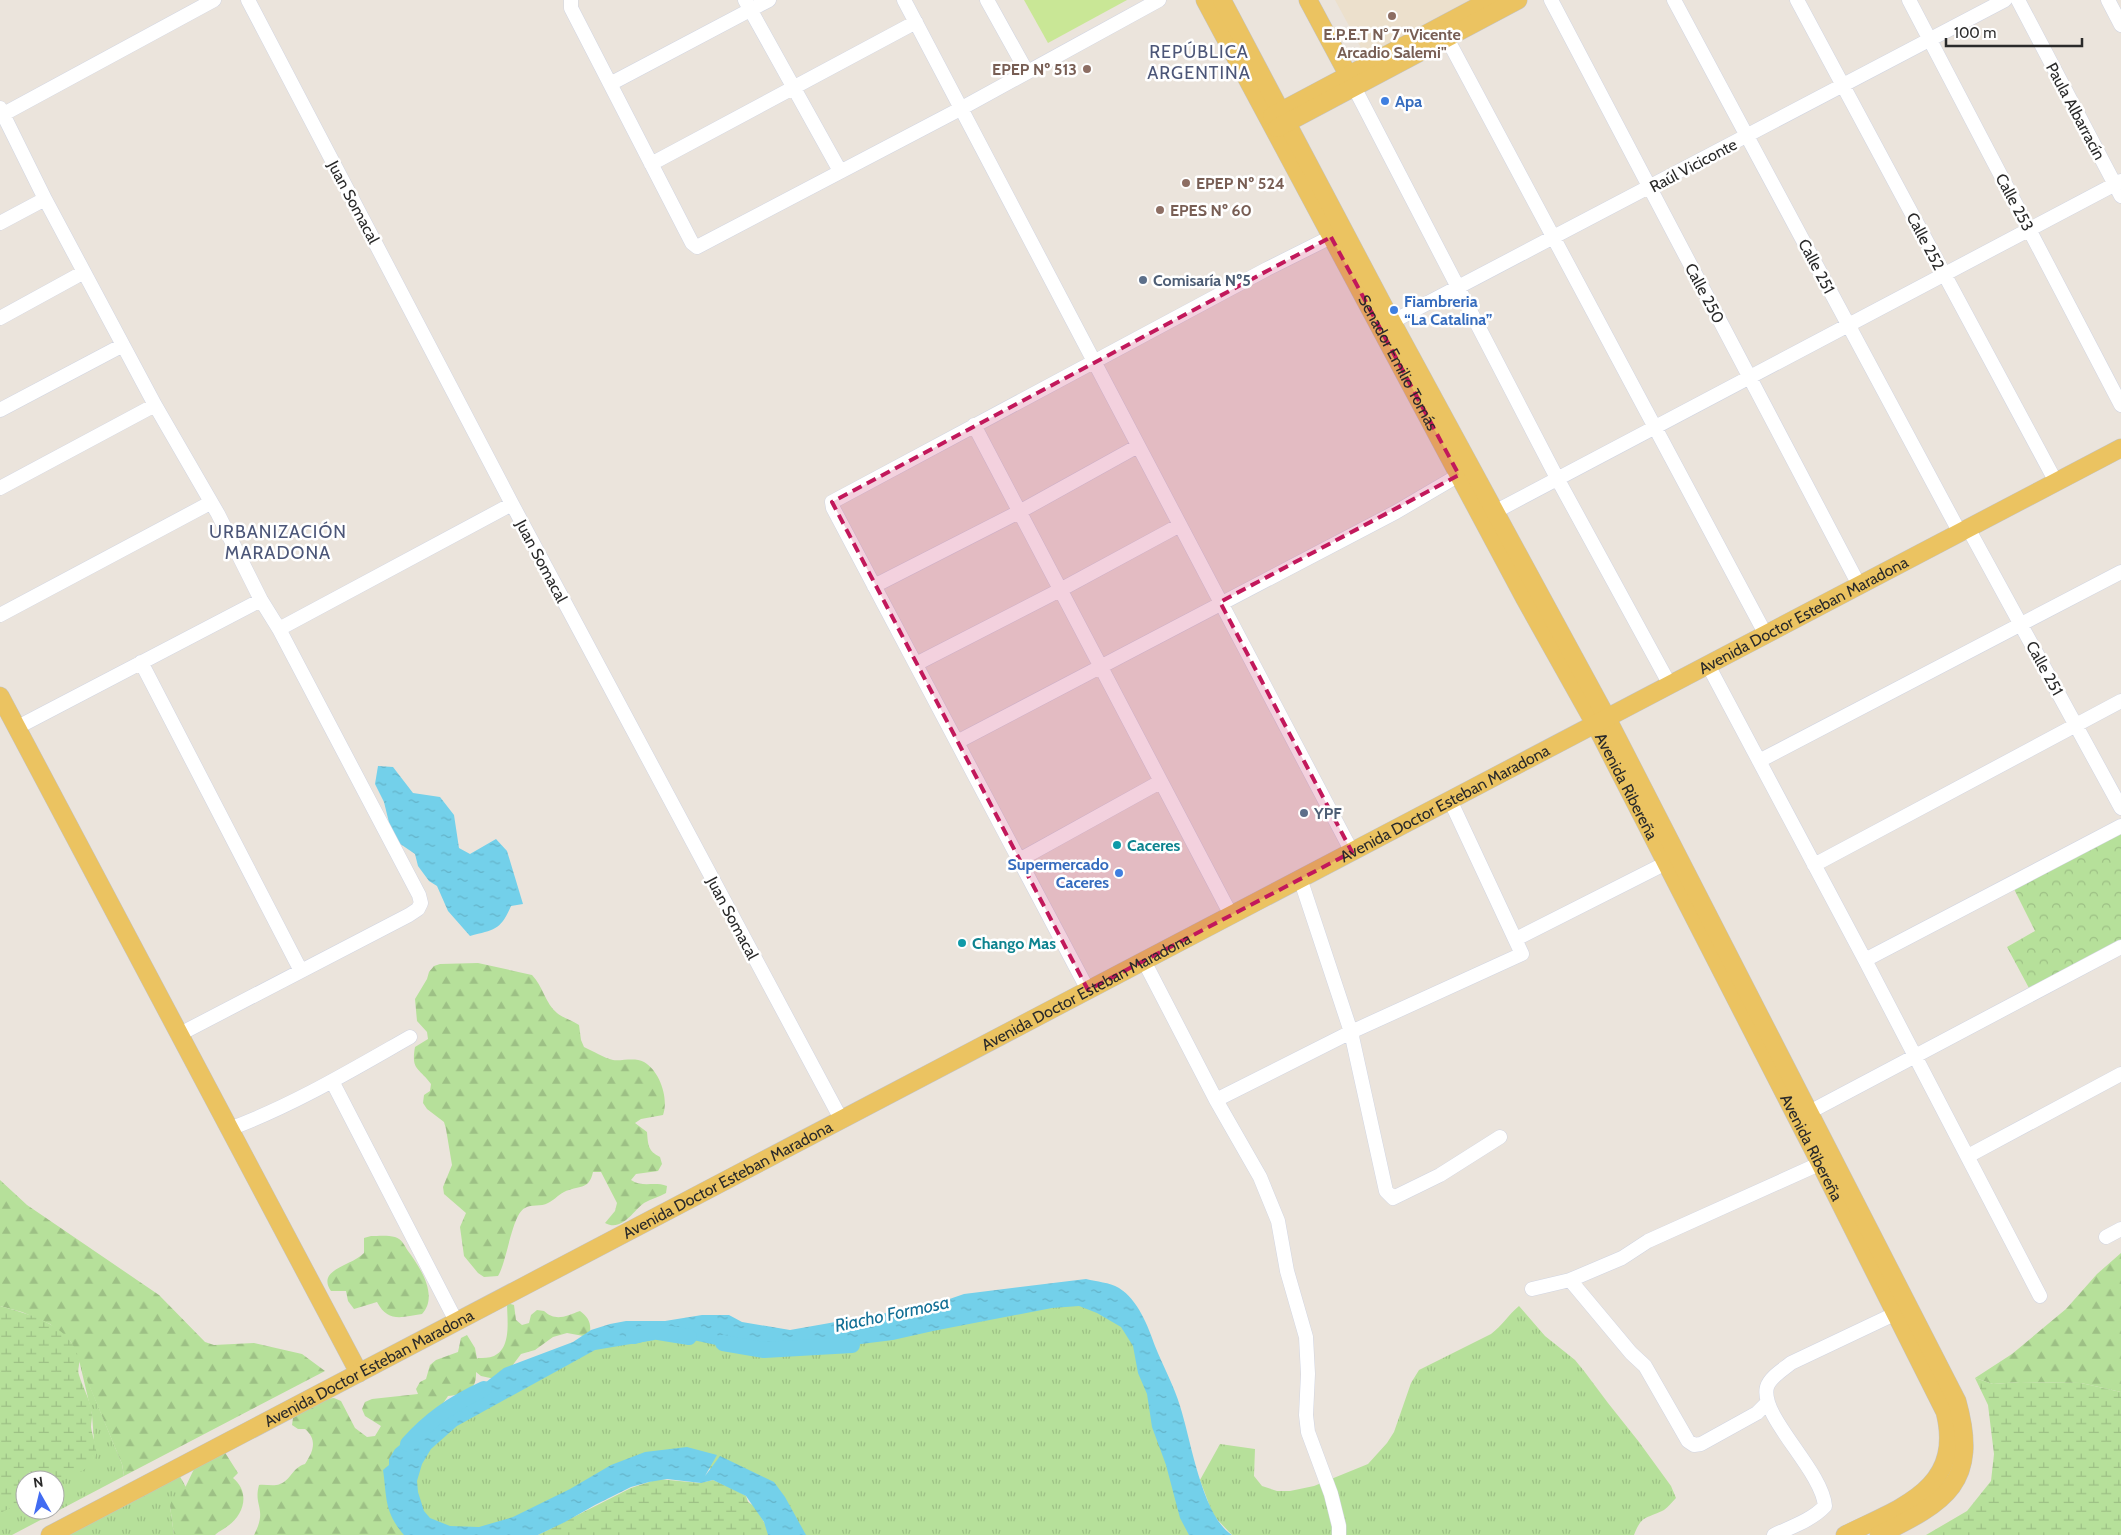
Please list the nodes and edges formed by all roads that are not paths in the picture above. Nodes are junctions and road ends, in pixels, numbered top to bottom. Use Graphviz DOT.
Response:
graph roads {
  1 [pos="214,0"];
  2 [pos="248,0"];
  3 [pos="571,0"];
  4 [pos="769,0"];
  5 [pos="904,0"];
  6 [pos="987,0"];
  7 [pos="1159,0"];
  8 [pos="1205,0"];
  9 [pos="1222,0"];
  10 [pos="1308,0"];
  11 [pos="1322,0"];
  12 [pos="1490,0"];
  13 [pos="1518,0"];
  14 [pos="1551,0"];
  15 [pos="1674,0"];
  16 [pos="1797,0"];
  17 [pos="1909,0"];
  18 [pos="2006,0"];
  19 [pos="2018,0"];
  20 [pos="2108,0"];
  21 [pos="748,5"];
  22 [pos="916,22"];
  23 [pos="2121,25"];
  24 [pos="1443,32"];
  25 [pos="1930,40"];
  26 [pos="1027,72"];
  27 [pos="1357,78"];
  28 [pos="610,84"];
  29 [pos="1842,86"];
  30 [pos="793,89"];
  31 [pos="962,108"];
  32 [pos="1,113"];
  33 [pos="1277,120"];
  34 [pos="1747,136"];
  35 [pos="651,164"];
  36 [pos="840,171"];
  37 [pos="2119,187"];
  38 [pos="1650,188"];
  39 [pos="45,199"];
  40 [pos="0,223"];
  41 [pos="2029,229"];
  42 [pos="1337,234"];
  43 [pos="1554,238"];
  44 [pos="84,272"];
  45 [pos="1944,274"];
  46 [pos="1458,289"];
  47 [pos="0,318"];
  48 [pos="1386,325"];
  49 [pos="1848,325"];
  50 [pos="123,345"];
  51 [pos="1095,361"];
  52 [pos="1750,377"];
  53 [pos="155,405"];
  54 [pos="2121,405"];
  55 [pos="0,410"];
  56 [pos="974,425"];
  57 [pos="1655,427"];
  58 [pos="1138,446"];
  59 [pos="2121,448"];
  60 [pos="1459,475"];
  61 [pos="1557,478"];
  62 [pos="2056,482"];
  63 [pos="0,488"];
  64 [pos="210,503"];
  65 [pos="512,504"];
  66 [pos="1019,512"];
  67 [pos="1488,515"];
  68 [pos="1180,524"];
  69 [pos="1964,530"];
  70 [pos="2121,572"];
  71 [pos="1860,585"];
  72 [pos="874,586"];
  73 [pos="1060,590"];
  74 [pos="261,600"];
  75 [pos="1220,602"];
  76 [pos="0,615"];
  77 [pos="2021,624"];
  78 [pos="279,629"];
  79 [pos="1766,635"];
  80 [pos="141,662"];
  81 [pos="916,664"];
  82 [pos="1708,665"];
  83 [pos="1099,667"];
  84 [pos="1670,685"];
  85 [pos="0,696"];
  86 [pos="2121,701"];
  87 [pos="1601,721"];
  88 [pos="2076,725"];
  89 [pos="16,728"];
  90 [pos="957,742"];
  91 [pos="1759,761"];
  92 [pos="1160,782"];
  93 [pos="1450,800"];
  94 [pos="2121,808"];
  95 [pos="2121,826"];
  96 [pos="1352,852"];
  97 [pos="1019,860"];
  98 [pos="1673,860"];
  99 [pos="1814,864"];
  100 [pos="1300,878"];
  101 [pos="1231,915"];
  102 [pos="1516,938"];
  103 [pos="2121,947"];
  104 [pos="1865,960"];
  105 [pos="1144,961"];
  106 [pos="301,971"];
  107 [pos="1088,990"];
  108 [pos="1352,1032"];
  109 [pos="178,1035"];
  110 [pos="410,1037"];
  111 [pos="1915,1056"];
  112 [pos="2121,1074"];
  113 [pos="332,1080"];
  114 [pos="1216,1100"];
  115 [pos="1803,1116"];
  116 [pos="841,1119"];
  117 [pos="229,1129"];
  118 [pos="1500,1137"];
  119 [pos="1968,1156"];
  120 [pos="1827,1160"];
  121 [pos="2121,1229"];
  122 [pos="2106,1237"];
  123 [pos="1570,1280"];
  124 [pos="1532,1289"];
  125 [pos="2040,1296"];
  126 [pos="1902,1310"];
  127 [pos="456,1321"];
  128 [pos="358,1373"];
  129 [pos="1767,1403"];
  130 [pos="50,1535"];
  131 [pos="1339,1535"];
  132 [pos="1774,1535"];
  133 [pos="1845,1535"];
  134 [pos="1879,1535"];
  1 -- 32 [label="street"];
  2 -- 65 [label="street, Juan Somacal"];
  3 -- 28 [label="street"];
  4 -- 21 [label="street"];
  5 -- 22 [label="street"];
  6 -- 26 [label="street"];
  7 -- 26 [label="street"];
  8 -- 33 [label="main road, Senador Emilio Tomás"];
  9 -- 33 [label="main road, Senador Emilio Tomás"];
  10 -- 27 [label="main road"];
  11 -- 27 [label="main road"];
  12 -- 24 [label="main road"];
  13 -- 24 [label="main road"];
  14 -- 38 [label="street, Calle 250"];
  15 -- 34 [label="street, Calle 251"];
  16 -- 29 [label="street, Calle 252"];
  17 -- 25 [label="street, Calle 253"];
  18 -- 25 [label="street, Raúl Viciconte"];
  19 -- 37 [label="street, Paula Albarracín"];
  20 -- 23 [label="street"];
  21 -- 28 [label="street"];
  21 -- 30 [label="street"];
  22 -- 30 [label="street"];
  22 -- 31 [label="street"];
  24 -- 27 [label="main road"];
  24 -- 43 [label="street"];
  25 -- 29 [label="street, Raúl Viciconte"];
  25 -- 41 [label="street, Calle 253"];
  26 -- 31 [label="street"];
  27 -- 33 [label="main road"];
  27 -- 46 [label="street"];
  28 -- 35 [label="street"];
  29 -- 34 [label="street, Raúl Viciconte"];
  29 -- 45 [label="street, Calle 252"];
  30 -- 35 [label="street"];
  30 -- 36 [label="street"];
  31 -- 36 [label="street"];
  31 -- 51 [label="street"];
  32 -- 39 [label="street"];
  33 -- 42 [label="main road, Senador Emilio Tomás"];
  34 -- 38 [label="street, Raúl Viciconte"];
  34 -- 49 [label="street, Calle 251"];
  35 -- 36 [label="street"];
  37 -- 41 [label="street"];
  38 -- 43 [label="street, Raúl Viciconte"];
  38 -- 52 [label="street, Calle 250"];
  39 -- 40 [label="street"];
  39 -- 44 [label="street"];
  41 -- 45 [label="street"];
  41 -- 54 [label="street, Calle 253"];
  42 -- 48 [label="main road, Senador Emilio Tomás"];
  42 -- 51 [label="street"];
  43 -- 46 [label="street, Raúl Viciconte"];
  43 -- 57 [label="street"];
  44 -- 47 [label="street"];
  44 -- 50 [label="street"];
  45 -- 49 [label="street"];
  45 -- 62 [label="street, Calle 252"];
  46 -- 48 [label="street, Raúl Viciconte"];
  46 -- 61 [label="street"];
  48 -- 60 [label="main road, Senador Emilio Tomás"];
  48 -- 67 [label="main road, Senador Emilio Tomás"];
  49 -- 52 [label="street"];
  49 -- 69 [label="street, Calle 251"];
  50 -- 53 [label="street"];
  50 -- 55 [label="street"];
  51 -- 56 [label="street"];
  51 -- 58 [label="street"];
  52 -- 57 [label="street"];
  52 -- 71 [label="street, Calle 250"];
  53 -- 63 [label="street"];
  53 -- 64 [label="street"];
  56 -- 66 [label="street"];
  56 -- 72 [label="street"];
  57 -- 61 [label="street"];
  57 -- 79 [label="street"];
  58 -- 66 [label="street"];
  58 -- 68 [label="street"];
  59 -- 62 [label="main road, Avenida Doctor Esteban Maradona"];
  60 -- 67 [label="main road, Senador Emilio Tomás"];
  60 -- 75 [label="street"];
  61 -- 67 [label="street"];
  61 -- 84 [label="street"];
  62 -- 69 [label="main road, Avenida Doctor Esteban Maradona"];
  64 -- 74 [label="street"];
  64 -- 76 [label="street"];
  65 -- 78 [label="street"];
  65 -- 116 [label="street, Juan Somacal"];
  66 -- 72 [label="street"];
  66 -- 73 [label="street"];
  67 -- 87 [label="main road, Senador Emilio Tomás"];
  68 -- 73 [label="street"];
  68 -- 75 [label="street"];
  69 -- 71 [label="main road, Avenida Doctor Esteban Maradona"];
  69 -- 77 [label="street, Calle 251"];
  70 -- 77 [label="street"];
  71 -- 79 [label="main road, Avenida Doctor Esteban Maradona"];
  72 -- 81 [label="street"];
  73 -- 81 [label="street"];
  73 -- 83 [label="street"];
  74 -- 78 [label="street"];
  74 -- 80 [label="street"];
  75 -- 83 [label="street"];
  75 -- 96 [label="street"];
  77 -- 88 [label="street, Calle 251"];
  77 -- 91 [label="street"];
  78 -- 106 [label="street"];
  79 -- 82 [label="main road, Avenida Doctor Esteban Maradona"];
  80 -- 89 [label="street"];
  80 -- 106 [label="street"];
  81 -- 90 [label="street"];
  82 -- 84 [label="main road, Avenida Doctor Esteban Maradona"];
  82 -- 91 [label="street"];
  83 -- 90 [label="street"];
  83 -- 92 [label="street"];
  84 -- 87 [label="main road, Avenida Doctor Esteban Maradona"];
  85 -- 89 [label="main road"];
  86 -- 88 [label="street"];
  87 -- 93 [label="main road, Avenida Doctor Esteban Maradona"];
  87 -- 98 [label="main road, Avenida Ribereña"];
  88 -- 94 [label="street, Calle 251"];
  88 -- 99 [label="street"];
  89 -- 109 [label="main road"];
  90 -- 97 [label="street"];
  91 -- 99 [label="street"];
  92 -- 97 [label="street"];
  92 -- 101 [label="street"];
  93 -- 96 [label="main road, Avenida Doctor Esteban Maradona"];
  93 -- 102 [label="street"];
  95 -- 104 [label="street"];
  96 -- 100 [label="main road, Avenida Doctor Esteban Maradona"];
  97 -- 107 [label="street"];
  98 -- 102 [label="street"];
  98 -- 115 [label="main road, Avenida Ribereña"];
  99 -- 104 [label="street"];
  100 -- 101 [label="main road, Avenida Doctor Esteban Maradona"];
  100 -- 108 [label="street"];
  101 -- 105 [label="main road, Avenida Doctor Esteban Maradona"];
  102 -- 108 [label="street"];
  103 -- 111 [label="street"];
  104 -- 111 [label="street"];
  105 -- 107 [label="main road, Avenida Doctor Esteban Maradona"];
  105 -- 114 [label="street"];
  106 -- 109 [label="street"];
  107 -- 116 [label="main road, Avenida Doctor Esteban Maradona"];
  108 -- 114 [label="street"];
  108 -- 118 [label="street"];
  109 -- 117 [label="main road"];
  110 -- 113 [label="street"];
  111 -- 115 [label="street"];
  111 -- 119 [label="street"];
  112 -- 119 [label="street"];
  113 -- 117 [label="street"];
  113 -- 127 [label="street"];
  114 -- 131 [label="street"];
  115 -- 120 [label="main road, Avenida Ribereña"];
  116 -- 127 [label="main road, Avenida Doctor Esteban Maradona"];
  117 -- 128 [label="main road"];
  119 -- 125 [label="street"];
  120 -- 123 [label="street"];
  120 -- 126 [label="main road, Avenida Ribereña"];
  121 -- 122 [label="street"];
  123 -- 124 [label="street"];
  123 -- 129 [label="street"];
  126 -- 129 [label="street"];
  126 -- 133 [label="main road, Avenida Ribereña"];
  126 -- 134 [label="main road, Avenida Ribereña"];
  127 -- 128 [label="main road, Avenida Doctor Esteban Maradona"];
  128 -- 130 [label="main road, Avenida Doctor Esteban Maradona"];
  129 -- 132 [label="street"];
}
